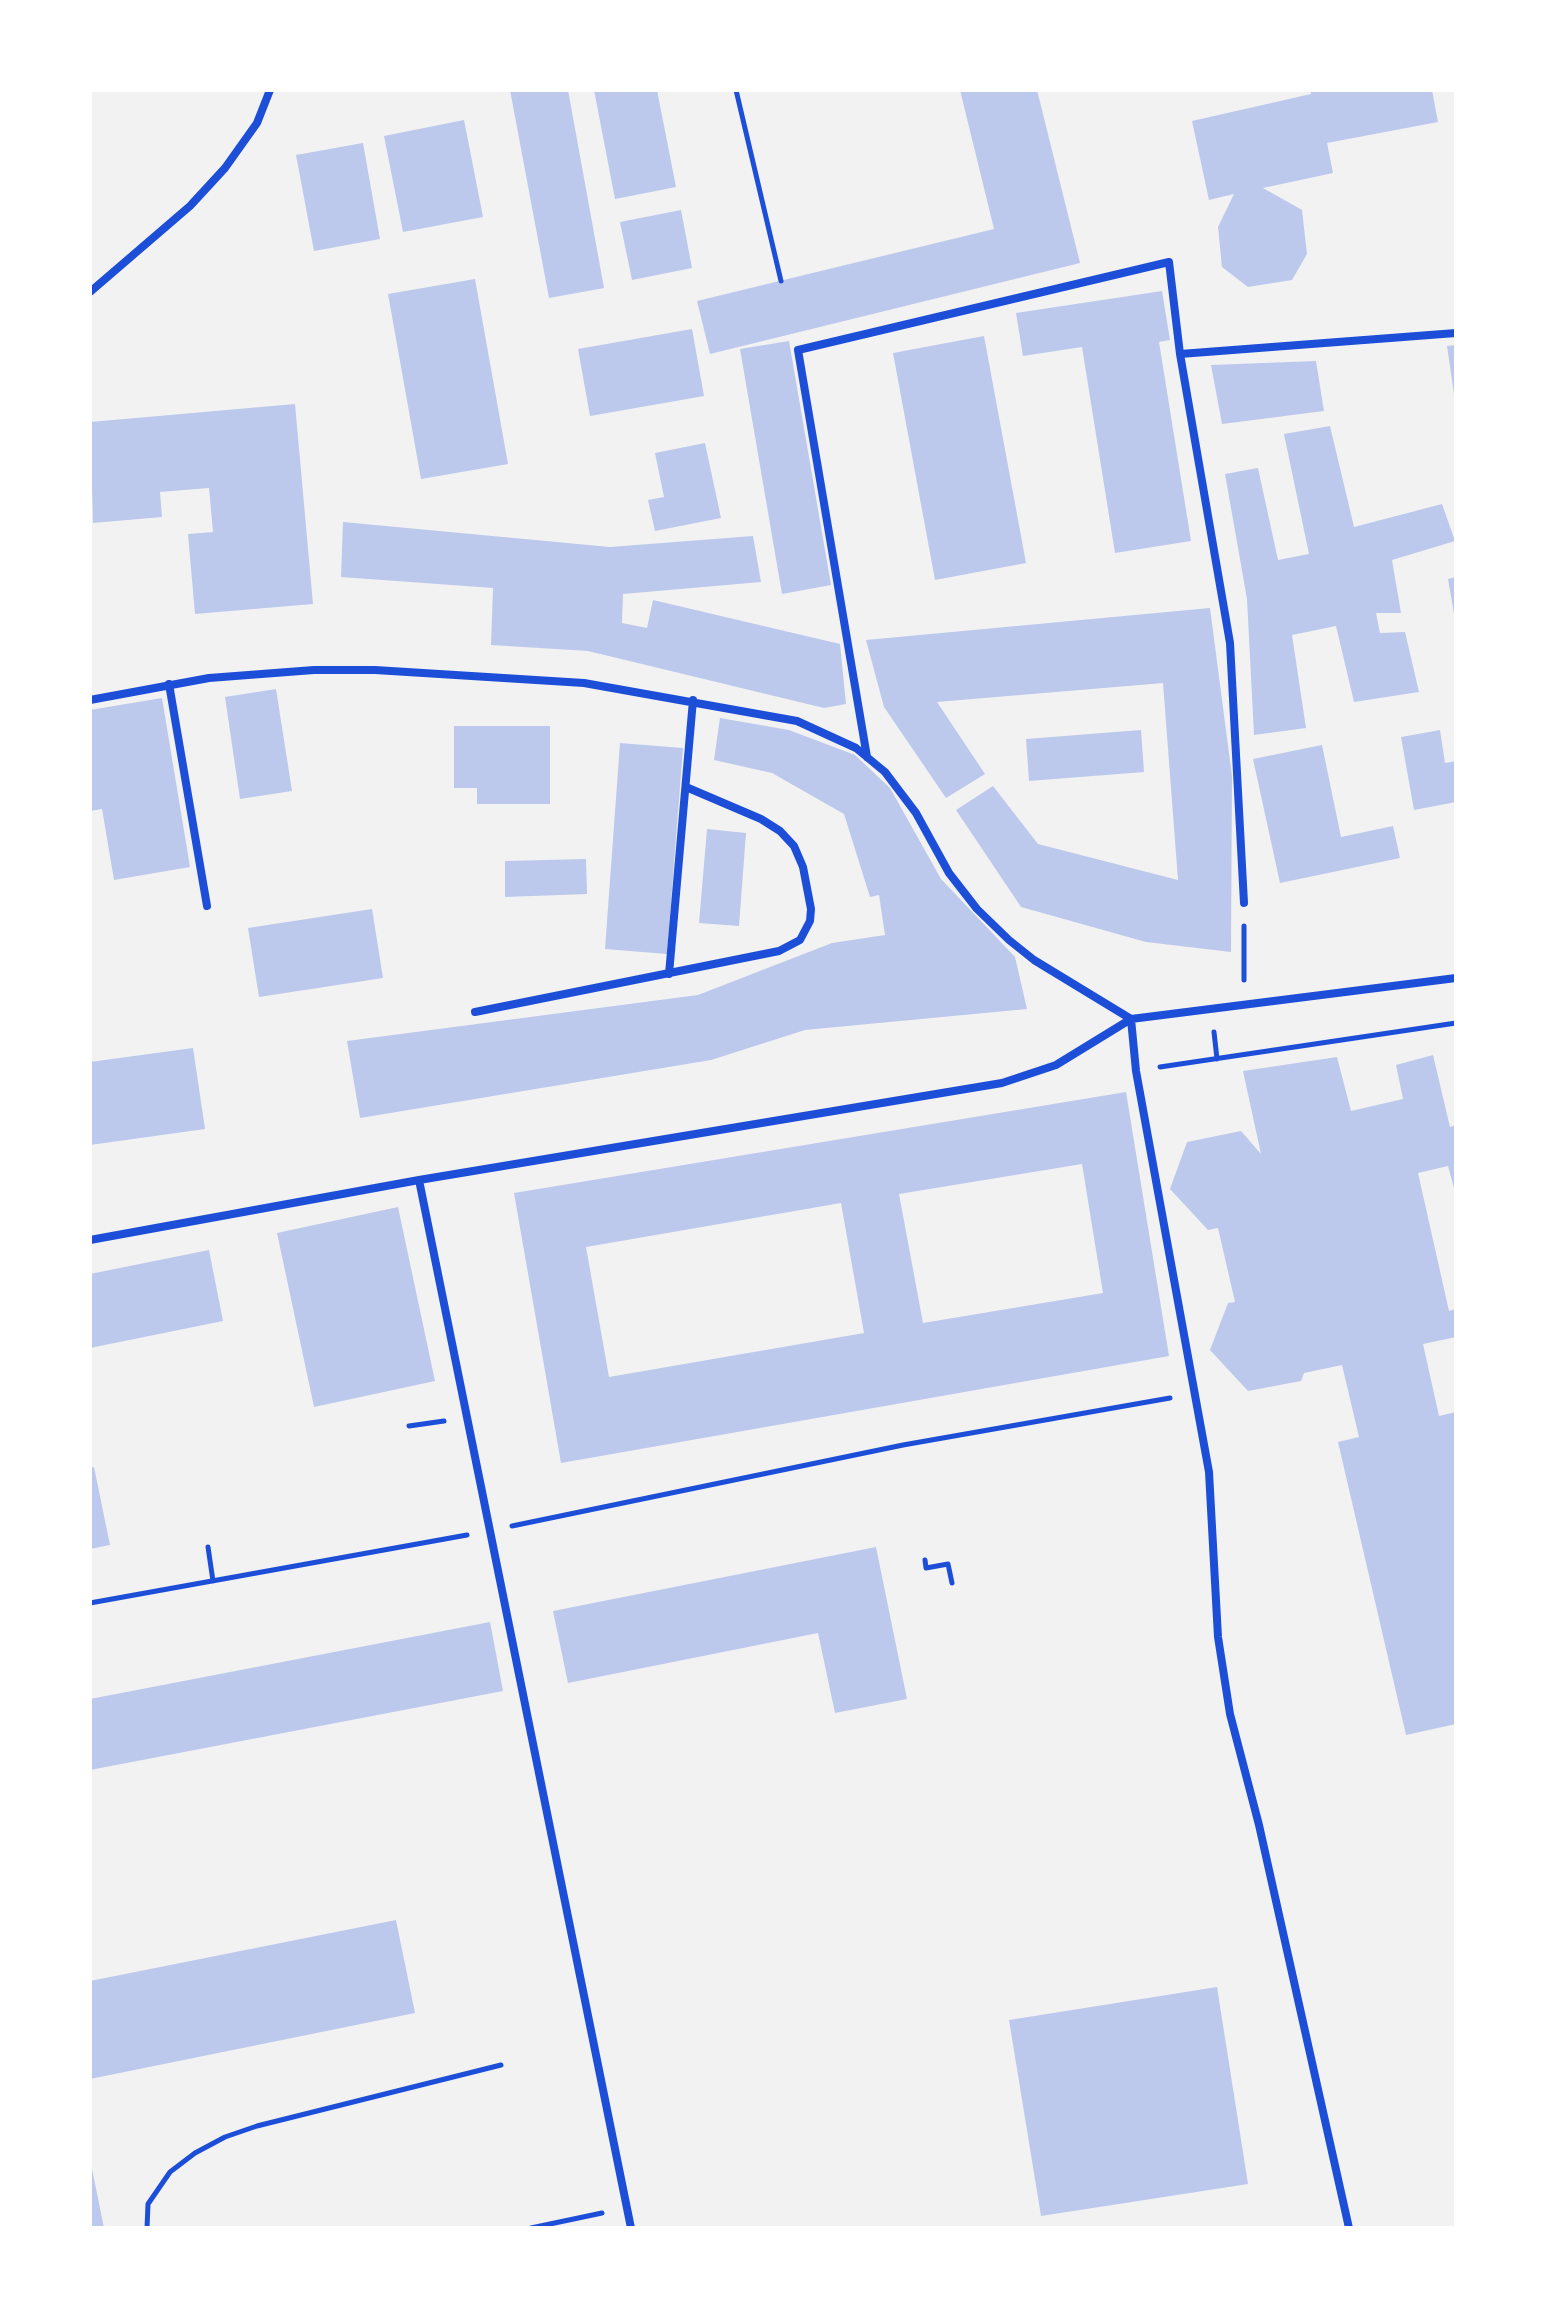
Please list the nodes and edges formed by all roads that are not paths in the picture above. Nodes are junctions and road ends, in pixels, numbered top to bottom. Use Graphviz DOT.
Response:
graph roads {
  1 [pos="270,90"];
  2 [pos="90,292"];
  3 [pos="1456,333"];
  4 [pos="1180,354"];
  5 [pos="169,684"];
  6 [pos="90,700"];
  7 [pos="693,700"];
  8 [pos="867,757"];
  9 [pos="686,787"];
  10 [pos="1244,903"];
  11 [pos="207,906"];
  12 [pos="669,974"];
  13 [pos="1456,978"];
  14 [pos="475,1012"];
  15 [pos="1131,1019"];
  16 [pos="419,1180"];
  17 [pos="90,1240"];
  18 [pos="631,2228"];
  19 [pos="1349,2228"];
  1 -- 2 [label="street"];
  3 -- 4 [label="street"];
  4 -- 8 [label="street"];
  4 -- 10 [label="street"];
  5 -- 6 [label="street"];
  5 -- 7 [label="street"];
  5 -- 11 [label="street"];
  7 -- 8 [label="street"];
  7 -- 9 [label="street"];
  8 -- 15 [label="street"];
  9 -- 12 [label="street"];
  9 -- 12 [label="street"];
  12 -- 14 [label="street"];
  13 -- 15 [label="street"];
  15 -- 16 [label="street"];
  15 -- 19 [label="street"];
  16 -- 17 [label="street"];
  16 -- 18 [label="street"];
}
